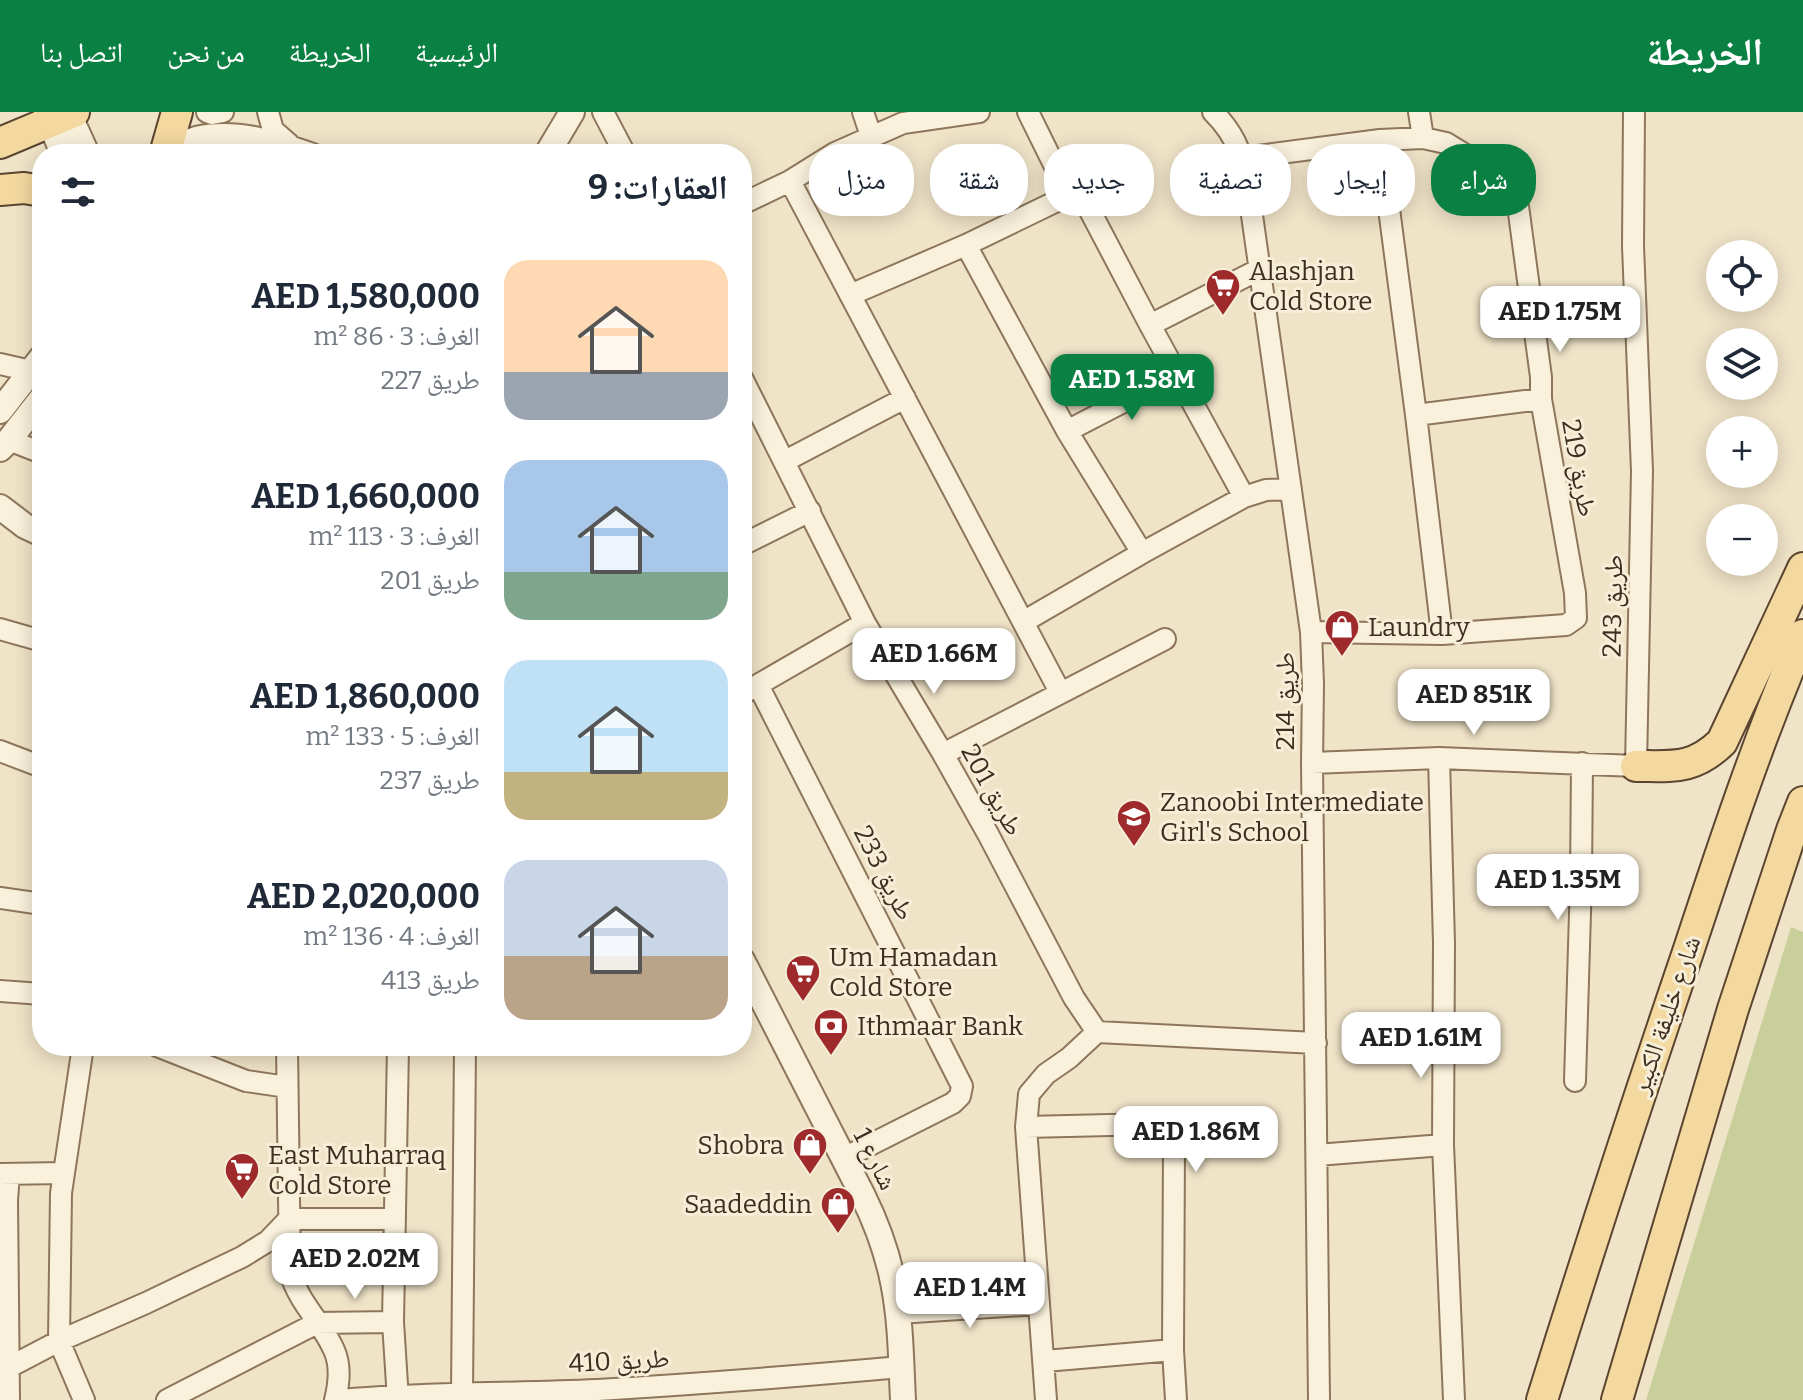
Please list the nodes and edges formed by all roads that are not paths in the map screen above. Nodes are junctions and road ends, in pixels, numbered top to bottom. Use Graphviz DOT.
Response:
graph roads {
  1 [pos="177,112"];
  2 [pos="207,112"];
  3 [pos="223,112"];
  4 [pos="268,112"];
  5 [pos="572,112"];
  6 [pos="603,112"];
  7 [pos="863,112"];
  8 [pos="979,112"];
  9 [pos="1028,112"];
  10 [pos="1213,112"];
  11 [pos="1419,112"];
  12 [pos="1634,112"];
  13 [pos="62,115"];
  14 [pos="228,135"];
  15 [pos="871,136"];
  16 [pos="1423,138"];
  17 [pos="1380,140"];
  18 [pos="0,143"];
  19 [pos="63,144"];
  20 [pos="81,144"];
  21 [pos="168,144"];
  22 [pos="181,144"];
  23 [pos="222,144"];
  24 [pos="279,144"];
  25 [pos="288,144"];
  26 [pos="553,144"];
  27 [pos="620,144"];
  28 [pos="1045,144"];
  29 [pos="1236,144"];
  30 [pos="1291,152"];
  31 [pos="790,181"];
  32 [pos="32,189"];
  33 [pos="0,190"];
  34 [pos="752,199"];
  35 [pos="1044,207"];
  36 [pos="1093,216"];
  37 [pos="1252,216"];
  38 [pos="966,245"];
  39 [pos="1260,269"];
  40 [pos="850,295"];
  41 [pos="1150,325"];
  42 [pos="0,364"];
  43 [pos="32,364"];
  44 [pos="32,369"];
  45 [pos="1177,374"];
  46 [pos="752,397"];
  47 [pos="905,398"];
  48 [pos="1541,399"];
  49 [pos="32,410"];
  50 [pos="0,411"];
  51 [pos="1416,415"];
  52 [pos="1067,431"];
  53 [pos="5,444"];
  54 [pos="32,451"];
  55 [pos="785,461"];
  56 [pos="1291,489"];
  57 [pos="1244,497"];
  58 [pos="0,507"];
  59 [pos="810,511"];
  60 [pos="0,524"];
  61 [pos="32,529"];
  62 [pos="32,530"];
  63 [pos="752,540"];
  64 [pos="1142,553"];
  65 [pos="1803,568"];
  66 [pos="1023,622"];
  67 [pos="865,623"];
  68 [pos="0,629"];
  69 [pos="1311,632"];
  70 [pos="1442,634"];
  71 [pos="1803,635"];
  72 [pos="32,638"];
  73 [pos="1165,639"];
  74 [pos="752,689"];
  75 [pos="1060,692"];
  76 [pos="752,694"];
  77 [pos="0,751"];
  78 [pos="943,754"];
  79 [pos="1439,758"];
  80 [pos="32,763"];
  81 [pos="1312,763"];
  82 [pos="1582,763"];
  83 [pos="1636,766"];
  84 [pos="1803,802"];
  85 [pos="0,898"];
  86 [pos="32,903"];
  87 [pos="752,979"];
  88 [pos="0,991"];
  89 [pos="32,993"];
  90 [pos="1097,1032"];
  91 [pos="1316,1043"];
  92 [pos="81,1056"];
  93 [pos="182,1056"];
  94 [pos="287,1056"];
  95 [pos="398,1056"];
  96 [pos="465,1056"];
  97 [pos="1575,1081"];
  98 [pos="287,1087"];
  99 [pos="1026,1127"];
  100 [pos="1443,1145"];
  101 [pos="1317,1155"];
  102 [pos="844,1158"];
  103 [pos="63,1173"];
  104 [pos="4,1174"];
  105 [pos="289,1219"];
  106 [pos="395,1219"];
  107 [pos="1039,1304"];
  108 [pos="898,1313"];
  109 [pos="393,1322"];
  110 [pos="317,1323"];
  111 [pos="59,1341"];
  112 [pos="1173,1350"];
  113 [pos="1045,1361"];
  114 [pos="901,1367"];
  115 [pos="4,1369"];
  116 [pos="462,1394"];
  117 [pos="397,1397"];
  118 [pos="9,1400"];
  119 [pos="84,1400"];
  120 [pos="167,1400"];
  121 [pos="338,1400"];
  122 [pos="903,1400"];
  123 [pos="1046,1400"];
  124 [pos="1176,1400"];
  125 [pos="1319,1400"];
  126 [pos="1454,1400"];
  127 [pos="1542,1400"];
  128 [pos="1617,1400"];
  1 -- 21 [label="main road"];
  2 -- 3 [label="street"];
  4 -- 25 [label="street"];
  5 -- 26 [label="street"];
  6 -- 27 [label="street"];
  7 -- 15 [label="street"];
  8 -- 15 [label="street"];
  9 -- 28 [label="street"];
  10 -- 29 [label="street, طريق 214"];
  11 -- 16 [label="street"];
  12 -- 83 [label="street, طريق 243"];
  13 -- 18 [label="main road"];
  13 -- 19 [label="street"];
  13 -- 20 [label="street"];
  14 -- 22 [label="street"];
  14 -- 23 [label="street"];
  14 -- 24 [label="street"];
  15 -- 31 [label="street"];
  16 -- 17 [label="street"];
  16 -- 48 [label="street, طريق 219"];
  17 -- 30 [label="street"];
  17 -- 51 [label="street"];
  31 -- 34 [label="street"];
  31 -- 40 [label="street"];
  32 -- 33 [label="main road"];
  35 -- 38 [label="street"];
  36 -- 41 [label="street"];
  37 -- 39 [label="street, طريق 214"];
  38 -- 40 [label="street"];
  38 -- 52 [label="street"];
  39 -- 41 [label="street"];
  39 -- 56 [label="street, طريق 214"];
  40 -- 47 [label="street"];
  41 -- 45 [label="street"];
  42 -- 43 [label="street"];
  44 -- 50 [label="street"];
  45 -- 52 [label="street"];
  45 -- 57 [label="street"];
  46 -- 55 [label="street, طريق 201"];
  47 -- 55 [label="street"];
  47 -- 66 [label="street"];
  48 -- 51 [label="street"];
  48 -- 70 [label="street, طريق 219"];
  49 -- 53 [label="street"];
  51 -- 70 [label="street"];
  52 -- 64 [label="street"];
  53 -- 54 [label="street"];
  55 -- 59 [label="street, طريق 201"];
  56 -- 57 [label="street"];
  56 -- 69 [label="street, طريق 214"];
  57 -- 64 [label="street"];
  58 -- 61 [label="street"];
  59 -- 63 [label="street"];
  59 -- 67 [label="street, طريق 201"];
  60 -- 62 [label="street"];
  64 -- 66 [label="street"];
  65 -- 83 [label="main road"];
  66 -- 75 [label="street"];
  67 -- 74 [label="street, طريق 233"];
  67 -- 78 [label="street, طريق 201"];
  68 -- 72 [label="street"];
  69 -- 70 [label="street, طريق 219"];
  69 -- 81 [label="street, طريق 214"];
  71 -- 127 [label="main road, شارع خليفة الكبير"];
  73 -- 75 [label="street"];
  75 -- 78 [label="street"];
  76 -- 102 [label="street, طريق 233"];
  77 -- 80 [label="street"];
  78 -- 90 [label="street, طريق 201"];
  79 -- 81 [label="street"];
  79 -- 82 [label="street"];
  79 -- 100 [label="street"];
  81 -- 91 [label="street, طريق 214"];
  82 -- 83 [label="street"];
  82 -- 97 [label="street"];
  84 -- 128 [label="main road"];
  85 -- 86 [label="street"];
  87 -- 102 [label="street, شارع 1"];
  88 -- 89 [label="street"];
  90 -- 91 [label="street"];
  90 -- 99 [label="street"];
  91 -- 101 [label="street, طريق 214"];
  92 -- 103 [label="street"];
  93 -- 98 [label="street"];
  94 -- 98 [label="street"];
  95 -- 106 [label="street"];
  96 -- 116 [label="street"];
  98 -- 105 [label="street"];
  99 -- 107 [label="street"];
  99 -- 112 [label="street"];
  100 -- 101 [label="street"];
  100 -- 126 [label="street"];
  101 -- 125 [label="street, طريق 214"];
  102 -- 108 [label="street, شارع 1"];
  103 -- 104 [label="street"];
  103 -- 111 [label="street"];
  104 -- 115 [label="street"];
  105 -- 106 [label="street"];
  105 -- 110 [label="street"];
  105 -- 111 [label="street"];
  106 -- 109 [label="street"];
  107 -- 108 [label="street"];
  107 -- 113 [label="street"];
  108 -- 114 [label="street, شارع 1"];
  109 -- 110 [label="street"];
  109 -- 117 [label="street"];
  110 -- 120 [label="street"];
  110 -- 121 [label="street"];
  111 -- 115 [label="street"];
  111 -- 119 [label="street"];
  112 -- 113 [label="street"];
  112 -- 124 [label="street"];
  113 -- 123 [label="street"];
  114 -- 116 [label="street, طريق 410"];
  114 -- 122 [label="street, شارع 1"];
  115 -- 118 [label="street"];
  116 -- 117 [label="street, طريق 410"];
  117 -- 121 [label="street, طريق 410"];
}
